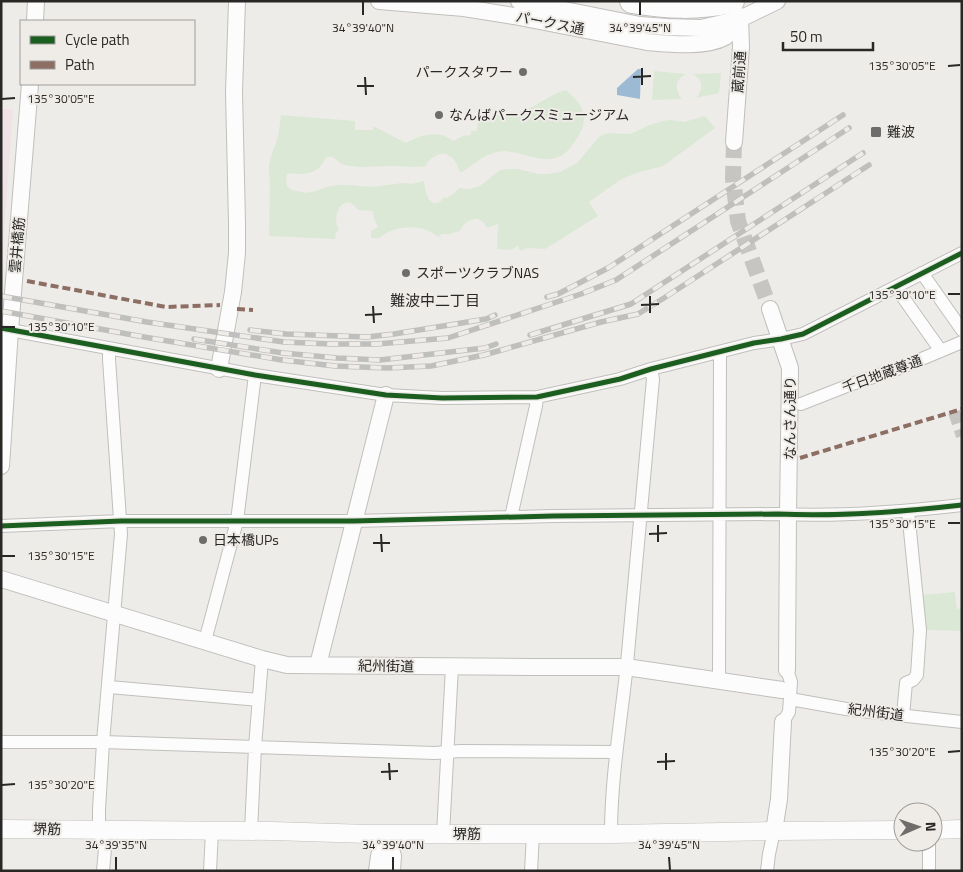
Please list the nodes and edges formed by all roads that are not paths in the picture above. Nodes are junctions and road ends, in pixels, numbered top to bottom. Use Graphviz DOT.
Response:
graph roads {
  1 [pos="36,1"];
  2 [pos="238,1"];
  3 [pos="379,1"];
  4 [pos="519,1"];
  5 [pos="632,1"];
  6 [pos="739,1"];
  7 [pos="776,1"];
  8 [pos="736,10"];
  9 [pos="35,20"];
  10 [pos="30,85"];
  11 [pos="734,142"];
  12 [pos="962,253"];
  13 [pos="922,273"];
  14 [pos="902,296"];
  15 [pos="770,309"];
  16 [pos="6,329"];
  17 [pos="962,330"];
  18 [pos="781,339"];
  19 [pos="962,342"];
  20 [pos="109,348"];
  21 [pos="941,351"];
  22 [pos="720,352"];
  23 [pos="219,369"];
  24 [pos="651,369"];
  25 [pos="255,375"];
  26 [pos="386,395"];
  27 [pos="537,397"];
  28 [pos="801,404"];
  29 [pos="3,415"];
  30 [pos="1,466"];
  31 [pos="962,505"];
  32 [pos="908,511"];
  33 [pos="720,514"];
  34 [pos="788,514"];
  35 [pos="641,515"];
  36 [pos="511,517"];
  37 [pos="237,521"];
  38 [pos="354,521"];
  39 [pos="121,522"];
  40 [pos="1,526"];
  41 [pos="1,579"];
  42 [pos="114,613"];
  43 [pos="205,641"];
  44 [pos="262,659"];
  45 [pos="318,665"];
  46 [pos="452,666"];
  47 [pos="626,666"];
  48 [pos="788,670"];
  49 [pos="719,680"];
  50 [pos="109,687"];
  51 [pos="786,694"];
  52 [pos="259,700"];
  53 [pos="903,715"];
  54 [pos="783,722"];
  55 [pos="962,722"];
  56 [pos="1,742"];
  57 [pos="103,742"];
  58 [pos="255,747"];
  59 [pos="448,752"];
  60 [pos="616,752"];
  61 [pos="1,829"];
  62 [pos="98,830"];
  63 [pos="774,830"];
  64 [pos="893,830"];
  65 [pos="943,830"];
  66 [pos="962,830"];
  67 [pos="212,831"];
  68 [pos="252,831"];
  69 [pos="387,834"];
  70 [pos="443,834"];
  71 [pos="534,834"];
  72 [pos="611,834"];
  73 [pos="929,852"];
  74 [pos="103,871"];
  75 [pos="210,871"];
  76 [pos="377,871"];
  77 [pos="392,871"];
  78 [pos="531,871"];
  79 [pos="767,871"];
  80 [pos="929,871"];
  1 -- 9 [label="street"];
  2 -- 23 [label="street"];
  3 -- 8 [label="street, パークス通"];
  4 -- 8 [label="street, パークス通"];
  5 -- 8 [label="highway"];
  6 -- 8 [label="street, 蔵前通"];
  7 -- 8 [label="street, パークス通"];
  8 -- 11 [label="street, 蔵前通"];
  10 -- 16 [label="street, 雲井橋筋"];
  12 -- 13 [label="street"];
  13 -- 17 [label="street"];
  13 -- 18 [label="street"];
  14 -- 21 [label="street"];
  15 -- 18 [label="street"];
  16 -- 20 [label="street"];
  16 -- 29 [label="street, 雲井橋筋"];
  18 -- 22 [label="street"];
  18 -- 34 [label="street, なんさん通り"];
  19 -- 21 [label="street, 千日地蔵尊通"];
  20 -- 23 [label="street"];
  20 -- 39 [label="street"];
  21 -- 28 [label="street, 千日地蔵尊通"];
  22 -- 24 [label="street"];
  22 -- 33 [label="street"];
  23 -- 25 [label="street"];
  24 -- 27 [label="street"];
  24 -- 35 [label="street"];
  25 -- 26 [label="street"];
  25 -- 37 [label="street"];
  26 -- 27 [label="street"];
  26 -- 38 [label="street"];
  27 -- 36 [label="street"];
  29 -- 30 [label="street, 雲井橋筋"];
  31 -- 32 [label="street"];
  32 -- 34 [label="street"];
  32 -- 53 [label="street"];
  33 -- 34 [label="street"];
  33 -- 35 [label="street"];
  33 -- 49 [label="street"];
  34 -- 48 [label="street, なんさん通り"];
  35 -- 36 [label="street"];
  35 -- 47 [label="street"];
  36 -- 38 [label="street"];
  37 -- 38 [label="street"];
  37 -- 39 [label="street"];
  37 -- 43 [label="street"];
  38 -- 45 [label="street"];
  39 -- 40 [label="street"];
  39 -- 42 [label="street"];
  41 -- 42 [label="street, 紀州街道"];
  42 -- 43 [label="street, 紀州街道"];
  42 -- 50 [label="street"];
  43 -- 44 [label="street, 紀州街道"];
  44 -- 45 [label="street, 紀州街道"];
  44 -- 52 [label="street"];
  45 -- 46 [label="street, 紀州街道"];
  46 -- 47 [label="street, 紀州街道"];
  46 -- 59 [label="street"];
  47 -- 49 [label="street, 紀州街道"];
  47 -- 60 [label="street"];
  48 -- 51 [label="street, なんさん通り"];
  49 -- 51 [label="street, 紀州街道"];
  50 -- 52 [label="street"];
  50 -- 57 [label="street"];
  51 -- 53 [label="street, 紀州街道"];
  51 -- 54 [label="street, なんさん通り"];
  52 -- 58 [label="street"];
  53 -- 55 [label="street, 紀州街道"];
  54 -- 63 [label="street, なんさん通り"];
  56 -- 57 [label="street"];
  57 -- 58 [label="street"];
  57 -- 62 [label="street"];
  58 -- 59 [label="street"];
  58 -- 68 [label="street"];
  59 -- 60 [label="street"];
  59 -- 70 [label="street"];
  60 -- 72 [label="street"];
  61 -- 62 [label="main road, 堺筋"];
  62 -- 67 [label="main road, 堺筋"];
  62 -- 74 [label="street"];
  63 -- 64 [label="main road, 堺筋"];
  63 -- 72 [label="main road, 堺筋"];
  63 -- 79 [label="street"];
  65 -- 66 [label="main road"];
  67 -- 68 [label="main road, 堺筋"];
  67 -- 75 [label="street"];
  68 -- 69 [label="main road, 堺筋"];
  69 -- 70 [label="main road, 堺筋"];
  69 -- 76 [label="street"];
  69 -- 77 [label="street"];
  70 -- 71 [label="main road, 堺筋"];
  71 -- 72 [label="main road, 堺筋"];
  71 -- 78 [label="street"];
  73 -- 80 [label="street"];
}
